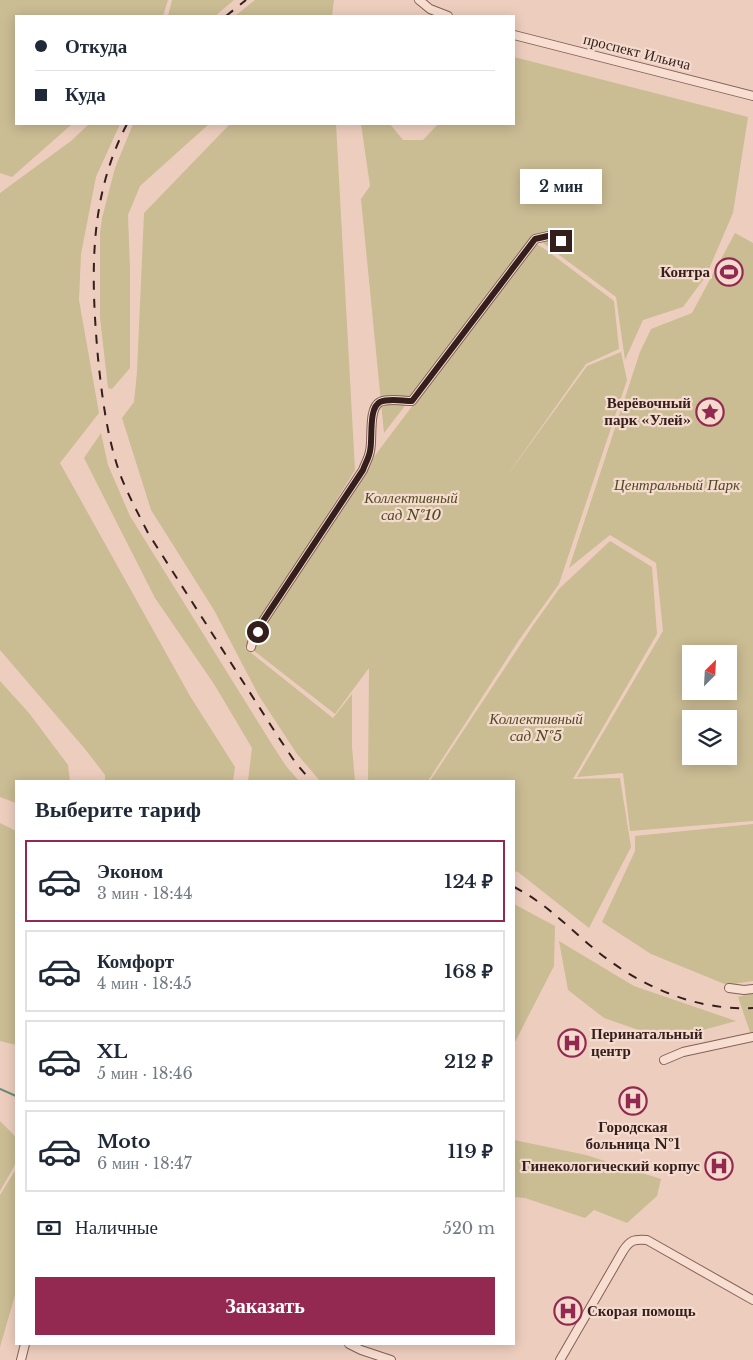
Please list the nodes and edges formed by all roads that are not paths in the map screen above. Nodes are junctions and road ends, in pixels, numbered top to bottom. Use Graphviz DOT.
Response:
graph roads {
  1 [pos="419,0"];
  2 [pos="445,15"];
  3 [pos="515,35"];
  4 [pos="753,96"];
  5 [pos="561,241"];
  6 [pos="251,648"];
  7 [pos="729,988"];
  8 [pos="753,988"];
  9 [pos="753,1037"];
  10 [pos="664,1060"];
  11 [pos="753,1300"];
  12 [pos="25,1345"];
  13 [pos="351,1345"];
  14 [pos="21,1360"];
  15 [pos="391,1360"];
  16 [pos="560,1360"];
  1 -- 2 [label="street"];
  3 -- 4 [label="street, проспект Ильича"];
  5 -- 6 [label="street"];
  7 -- 8 [label="street"];
  9 -- 10 [label="street"];
  11 -- 16 [label="street"];
  12 -- 14 [label="street"];
  13 -- 15 [label="street"];
}
